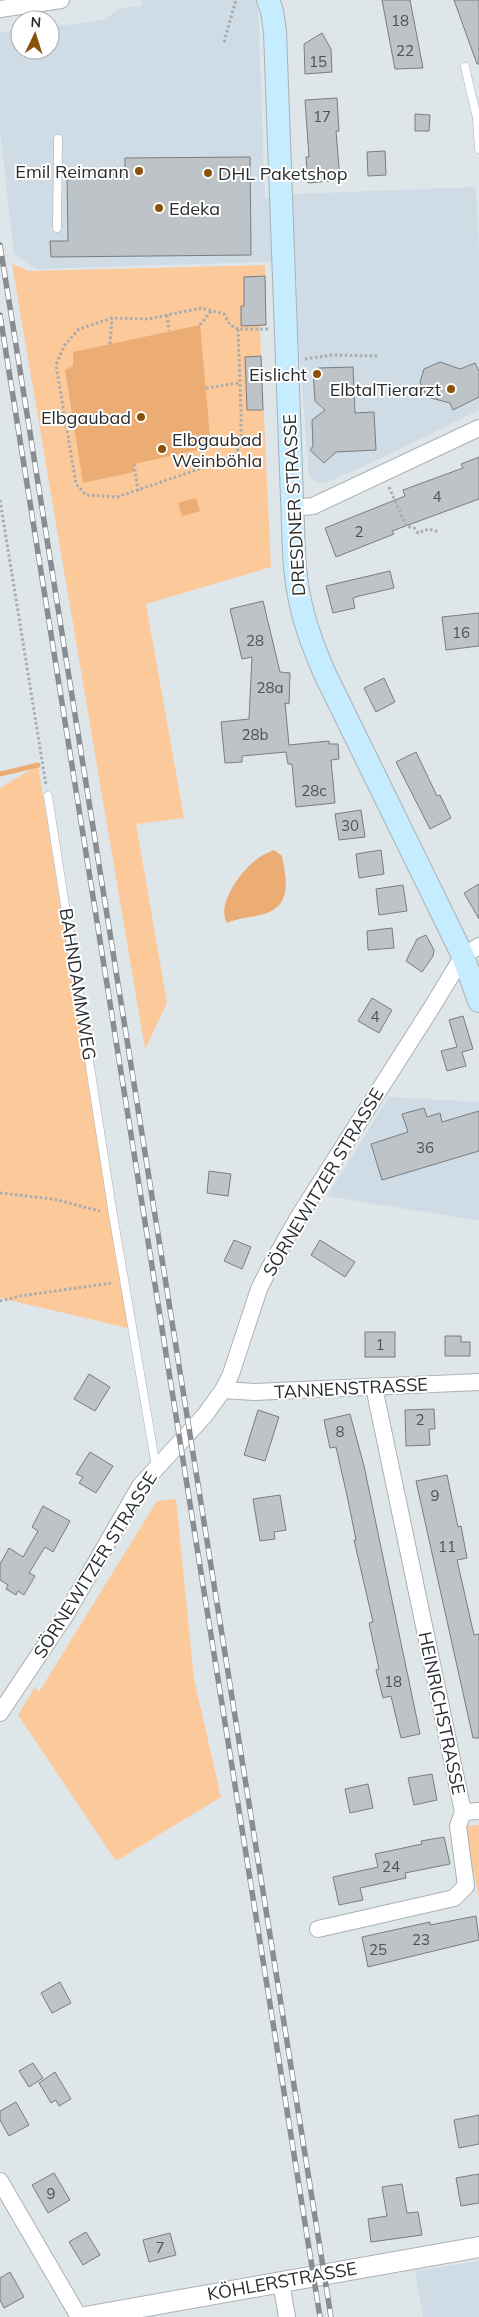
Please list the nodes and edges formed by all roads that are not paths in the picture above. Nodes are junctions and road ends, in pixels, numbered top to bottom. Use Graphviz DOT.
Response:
graph roads {
  1 [pos="61,0"];
  2 [pos="268,0"];
  3 [pos="2,6"];
  4 [pos="465,66"];
  5 [pos="58,139"];
  6 [pos="479,149"];
  7 [pos="57,228"];
  8 [pos="479,428"];
  9 [pos="292,508"];
  10 [pos="48,796"];
  11 [pos="471,951"];
  12 [pos="479,1001"];
  13 [pos="479,1382"];
  14 [pos="374,1387"];
  15 [pos="223,1390"];
  16 [pos="156,1467"];
  17 [pos="0,1713"];
  18 [pos="471,1811"];
  19 [pos="318,1929"];
  20 [pos="0,2181"];
  21 [pos="479,2246"];
  22 [pos="281,2282"];
  23 [pos="79,2317"];
  24 [pos="84,2317"];
  25 [pos="286,2317"];
  1 -- 3 [label="street"];
  2 -- 9 [label="main road, DRESDNER STRASSE"];
  4 -- 6 [label="lane"];
  5 -- 7 [label="lane"];
  8 -- 9 [label="street"];
  9 -- 11 [label="main road, DRESDNER STRASSE"];
  10 -- 16 [label="lane, BAHNDAMMWEG"];
  11 -- 12 [label="main road, DRESDNER STRASSE"];
  11 -- 15 [label="street, SÖRNEWITZER STRASSE"];
  13 -- 14 [label="street, TANNENSTRASSE"];
  14 -- 15 [label="street, TANNENSTRASSE"];
  14 -- 18 [label="street, HEINRICHSTRASSE"];
  15 -- 16 [label="street, SÖRNEWITZER STRASSE"];
  16 -- 17 [label="street, SÖRNEWITZER STRASSE"];
  18 -- 19 [label="street, HEINRICHSTRASSE"];
  20 -- 23 [label="street"];
  21 -- 22 [label="street, KÖHLERSTRASSE"];
  22 -- 24 [label="street, KÖHLERSTRASSE"];
  22 -- 25 [label="street"];
}
